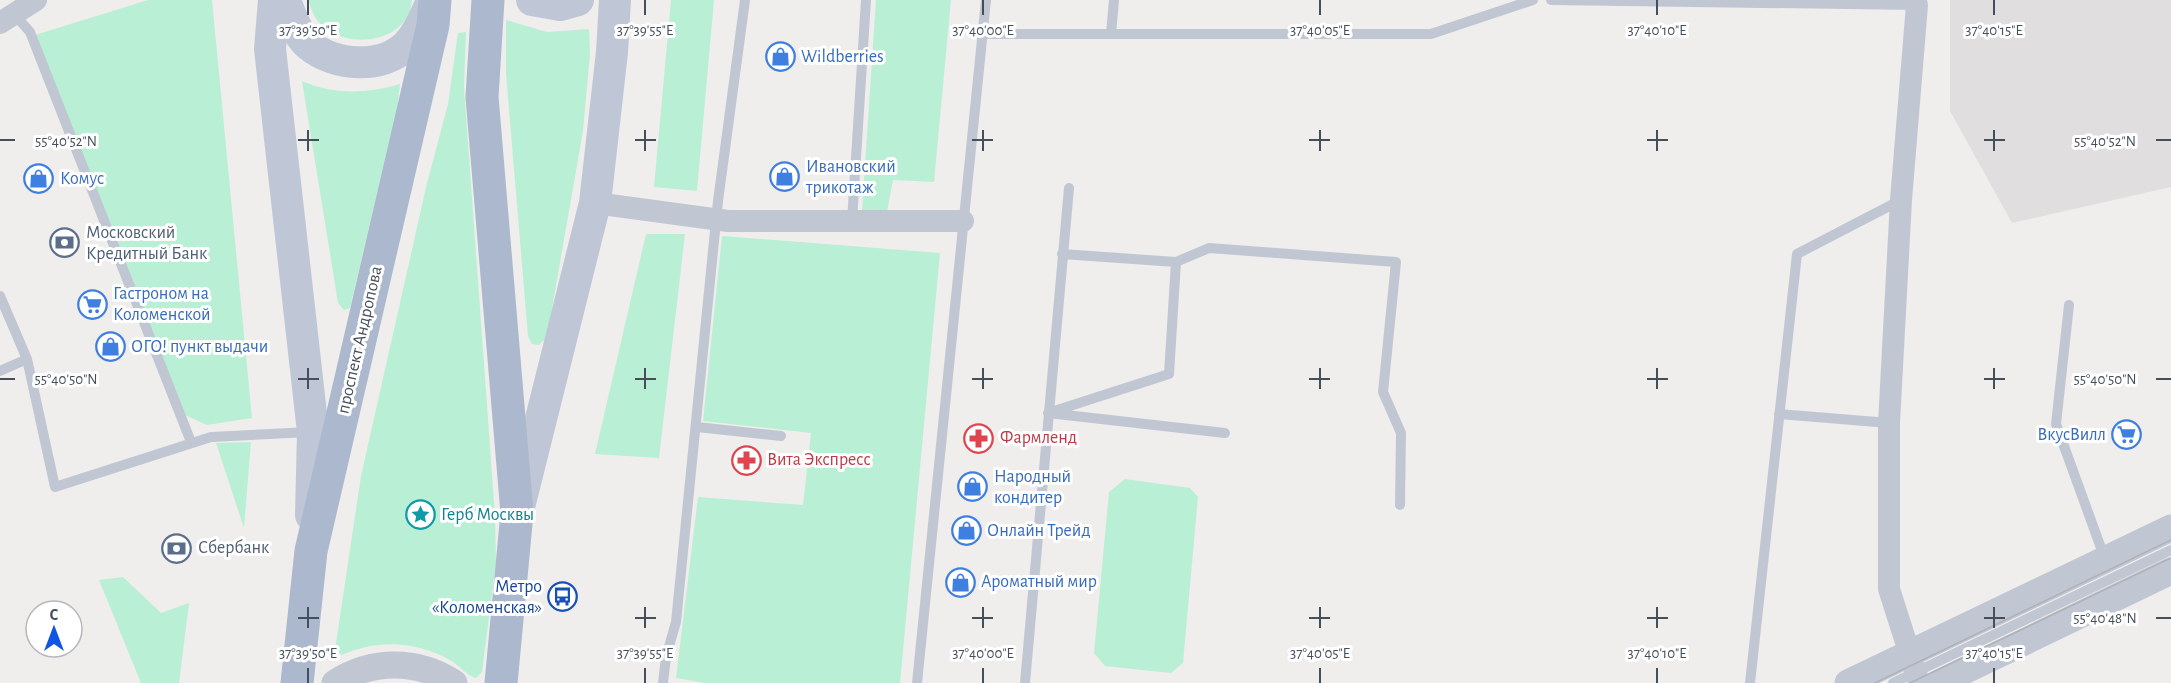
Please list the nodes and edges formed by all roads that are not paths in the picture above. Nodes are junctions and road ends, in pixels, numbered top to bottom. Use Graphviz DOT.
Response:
graph roads {
  1 [pos="36,0"];
  2 [pos="274,0"];
  3 [pos="285,0"];
  4 [pos="434,0"];
  5 [pos="488,0"];
  6 [pos="532,0"];
  7 [pos="578,0"];
  8 [pos="615,0"];
  9 [pos="746,0"];
  10 [pos="866,0"];
  11 [pos="986,0"];
  12 [pos="1114,0"];
  13 [pos="1533,0"];
  14 [pos="1551,0"];
  15 [pos="1559,0"];
  16 [pos="1917,4"];
  17 [pos="7,19"];
  18 [pos="983,34"];
  19 [pos="1111,34"];
  20 [pos="1069,188"];
  21 [pos="1901,200"];
  22 [pos="595,203"];
  23 [pos="716,219"];
  24 [pos="852,221"];
  25 [pos="963,221"];
  26 [pos="1062,254"];
  27 [pos="1176,262"];
  28 [pos="0,296"];
  29 [pos="2069,305"];
  30 [pos="27,359"];
  31 [pos="0,371"];
  32 [pos="1048,413"];
  33 [pos="1779,414"];
  34 [pos="1888,423"];
  35 [pos="697,427"];
  36 [pos="314,432"];
  37 [pos="1225,433"];
  38 [pos="781,436"];
  39 [pos="191,442"];
  40 [pos="1400,505"];
  41 [pos="517,513"];
  42 [pos="2171,528"];
  43 [pos="2171,550"];
  44 [pos="310,551"];
  45 [pos="2171,572"];
  46 [pos="2114,577"];
  47 [pos="1920,673"];
  48 [pos="297,683"];
  49 [pos="335,683"];
  50 [pos="454,683"];
  51 [pos="501,683"];
  52 [pos="663,683"];
  53 [pos="917,683"];
  54 [pos="1025,683"];
  55 [pos="1750,683"];
  56 [pos="1848,683"];
  57 [pos="1893,683"];
  1 -- 17 [label="street"];
  2 -- 36 [label="main road"];
  3 -- 4 [label="main road"];
  4 -- 44 [label="main road, проспект Андропова"];
  5 -- 41 [label="main road"];
  6 -- 7 [label="main road"];
  8 -- 22 [label="main road"];
  9 -- 23 [label="lane"];
  10 -- 24 [label="lane"];
  11 -- 18 [label="lane"];
  12 -- 19 [label="lane"];
  13 -- 19 [label="lane"];
  14 -- 15 [label="lane"];
  15 -- 16 [label="lane"];
  16 -- 21 [label="street"];
  17 -- 39 [label="lane"];
  18 -- 19 [label="lane"];
  18 -- 25 [label="lane"];
  20 -- 26 [label="lane"];
  21 -- 33 [label="lane"];
  21 -- 34 [label="street"];
  22 -- 23 [label="street"];
  22 -- 41 [label="main road"];
  23 -- 24 [label="street"];
  23 -- 35 [label="lane"];
  24 -- 25 [label="street"];
  25 -- 53 [label="lane"];
  26 -- 27 [label="lane"];
  26 -- 32 [label="lane"];
  27 -- 32 [label="lane"];
  27 -- 40 [label="lane"];
  28 -- 30 [label="lane"];
  29 -- 46 [label="lane"];
  30 -- 31 [label="lane"];
  30 -- 39 [label="lane"];
  32 -- 37 [label="lane"];
  32 -- 54 [label="lane"];
  33 -- 34 [label="lane"];
  33 -- 55 [label="lane"];
  34 -- 47 [label="street"];
  35 -- 38 [label="lane"];
  35 -- 52 [label="lane"];
  36 -- 39 [label="lane"];
  36 -- 44 [label="main road"];
  41 -- 51 [label="main road"];
  42 -- 46 [label="street"];
  43 -- 46 [label="lane"];
  44 -- 48 [label="main road, проспект Андропова"];
  45 -- 46 [label="street"];
  46 -- 47 [label="street"];
  46 -- 47 [label="street"];
  47 -- 56 [label="street"];
  47 -- 57 [label="lane"];
  49 -- 50 [label="street"];
}
